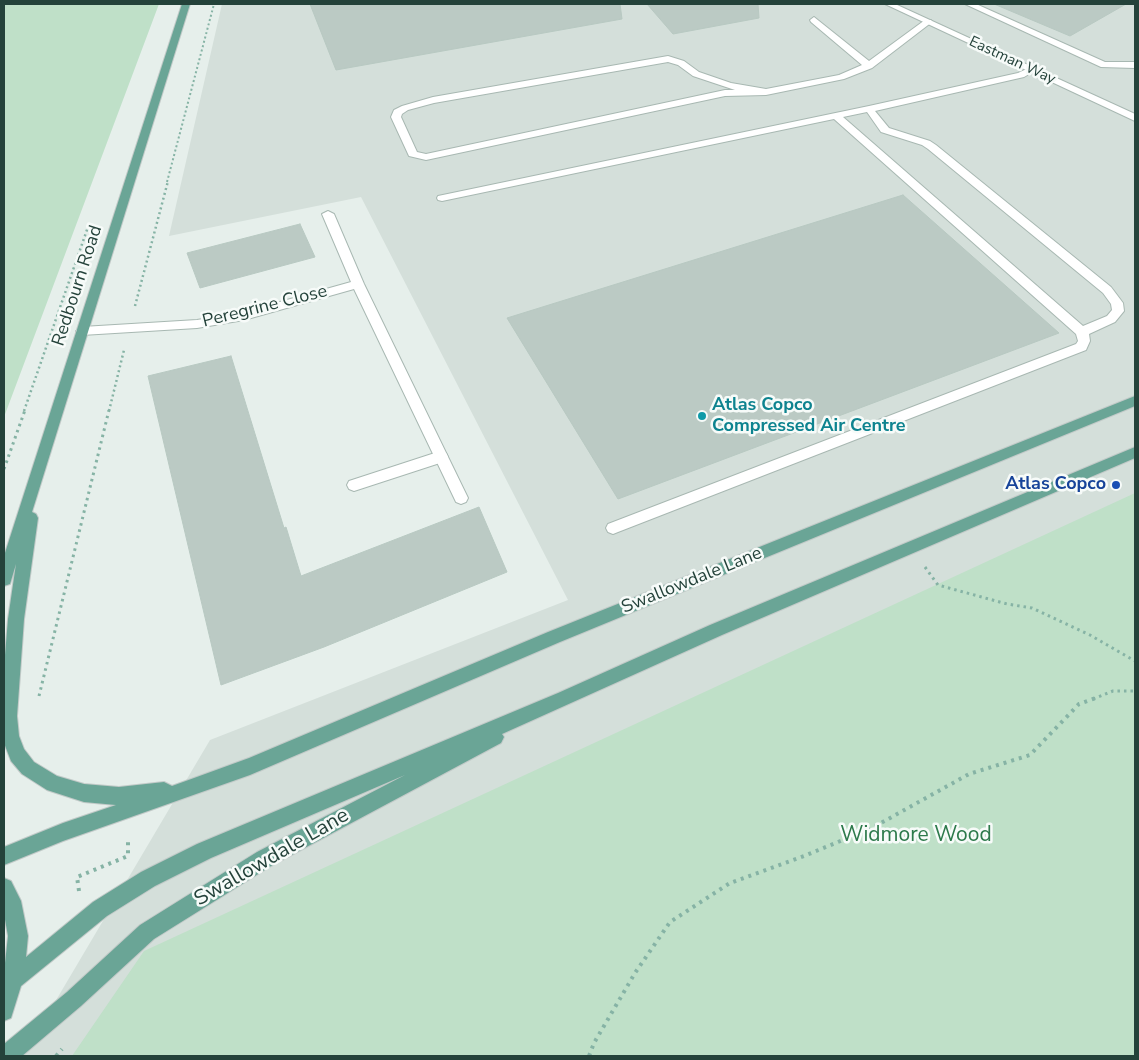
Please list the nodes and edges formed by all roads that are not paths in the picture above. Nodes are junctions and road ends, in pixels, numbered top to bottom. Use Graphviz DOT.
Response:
graph roads {
  1 [pos="186,4"];
  2 [pos="889,4"];
  3 [pos="969,4"];
  4 [pos="814,20"];
  5 [pos="928,22"];
  6 [pos="1135,65"];
  7 [pos="869,66"];
  8 [pos="1031,70"];
  9 [pos="766,92"];
  10 [pos="870,109"];
  11 [pos="836,116"];
  12 [pos="1135,118"];
  13 [pos="442,198"];
  14 [pos="328,214"];
  15 [pos="358,284"];
  16 [pos="82,332"];
  17 [pos="1082,332"];
  18 [pos="1135,400"];
  19 [pos="1135,452"];
  20 [pos="42,457"];
  21 [pos="441,457"];
  22 [pos="354,485"];
  23 [pos="461,498"];
  24 [pos="613,528"];
  25 [pos="4,579"];
  26 [pos="564,698"];
  27 [pos="250,766"];
  28 [pos="4,856"];
  29 [pos="4,888"];
  30 [pos="13,980"];
  31 [pos="4,1011"];
  32 [pos="6,1056"];
  1 -- 16 [label="main road, Redbourn Road"];
  2 -- 5 [label="street, Eastman Way"];
  3 -- 6 [label="street"];
  4 -- 7 [label="street"];
  5 -- 7 [label="street"];
  5 -- 8 [label="street, Eastman Way"];
  7 -- 9 [label="street"];
  8 -- 10 [label="street"];
  8 -- 12 [label="street, Eastman Way"];
  9 -- 9 [label="street"];
  10 -- 11 [label="street"];
  10 -- 17 [label="street"];
  11 -- 13 [label="street"];
  11 -- 17 [label="street"];
  14 -- 15 [label="street"];
  15 -- 16 [label="street, Peregrine Close"];
  15 -- 21 [label="street"];
  16 -- 20 [label="main road, Redbourn Road"];
  17 -- 24 [label="street"];
  18 -- 27 [label="main road, Swallowdale Lane"];
  19 -- 26 [label="main road, Swallowdale Lane"];
  20 -- 25 [label="main road, Redbourn Road"];
  20 -- 27 [label="main road, Swallowdale Lane"];
  21 -- 22 [label="street"];
  21 -- 23 [label="street"];
  26 -- 30 [label="main road, Swallowdale Lane"];
  26 -- 32 [label="main road, Swallowdale Lane"];
  27 -- 28 [label="main road, Swallowdale Lane"];
  29 -- 30 [label="main road"];
  30 -- 31 [label="main road"];
}
